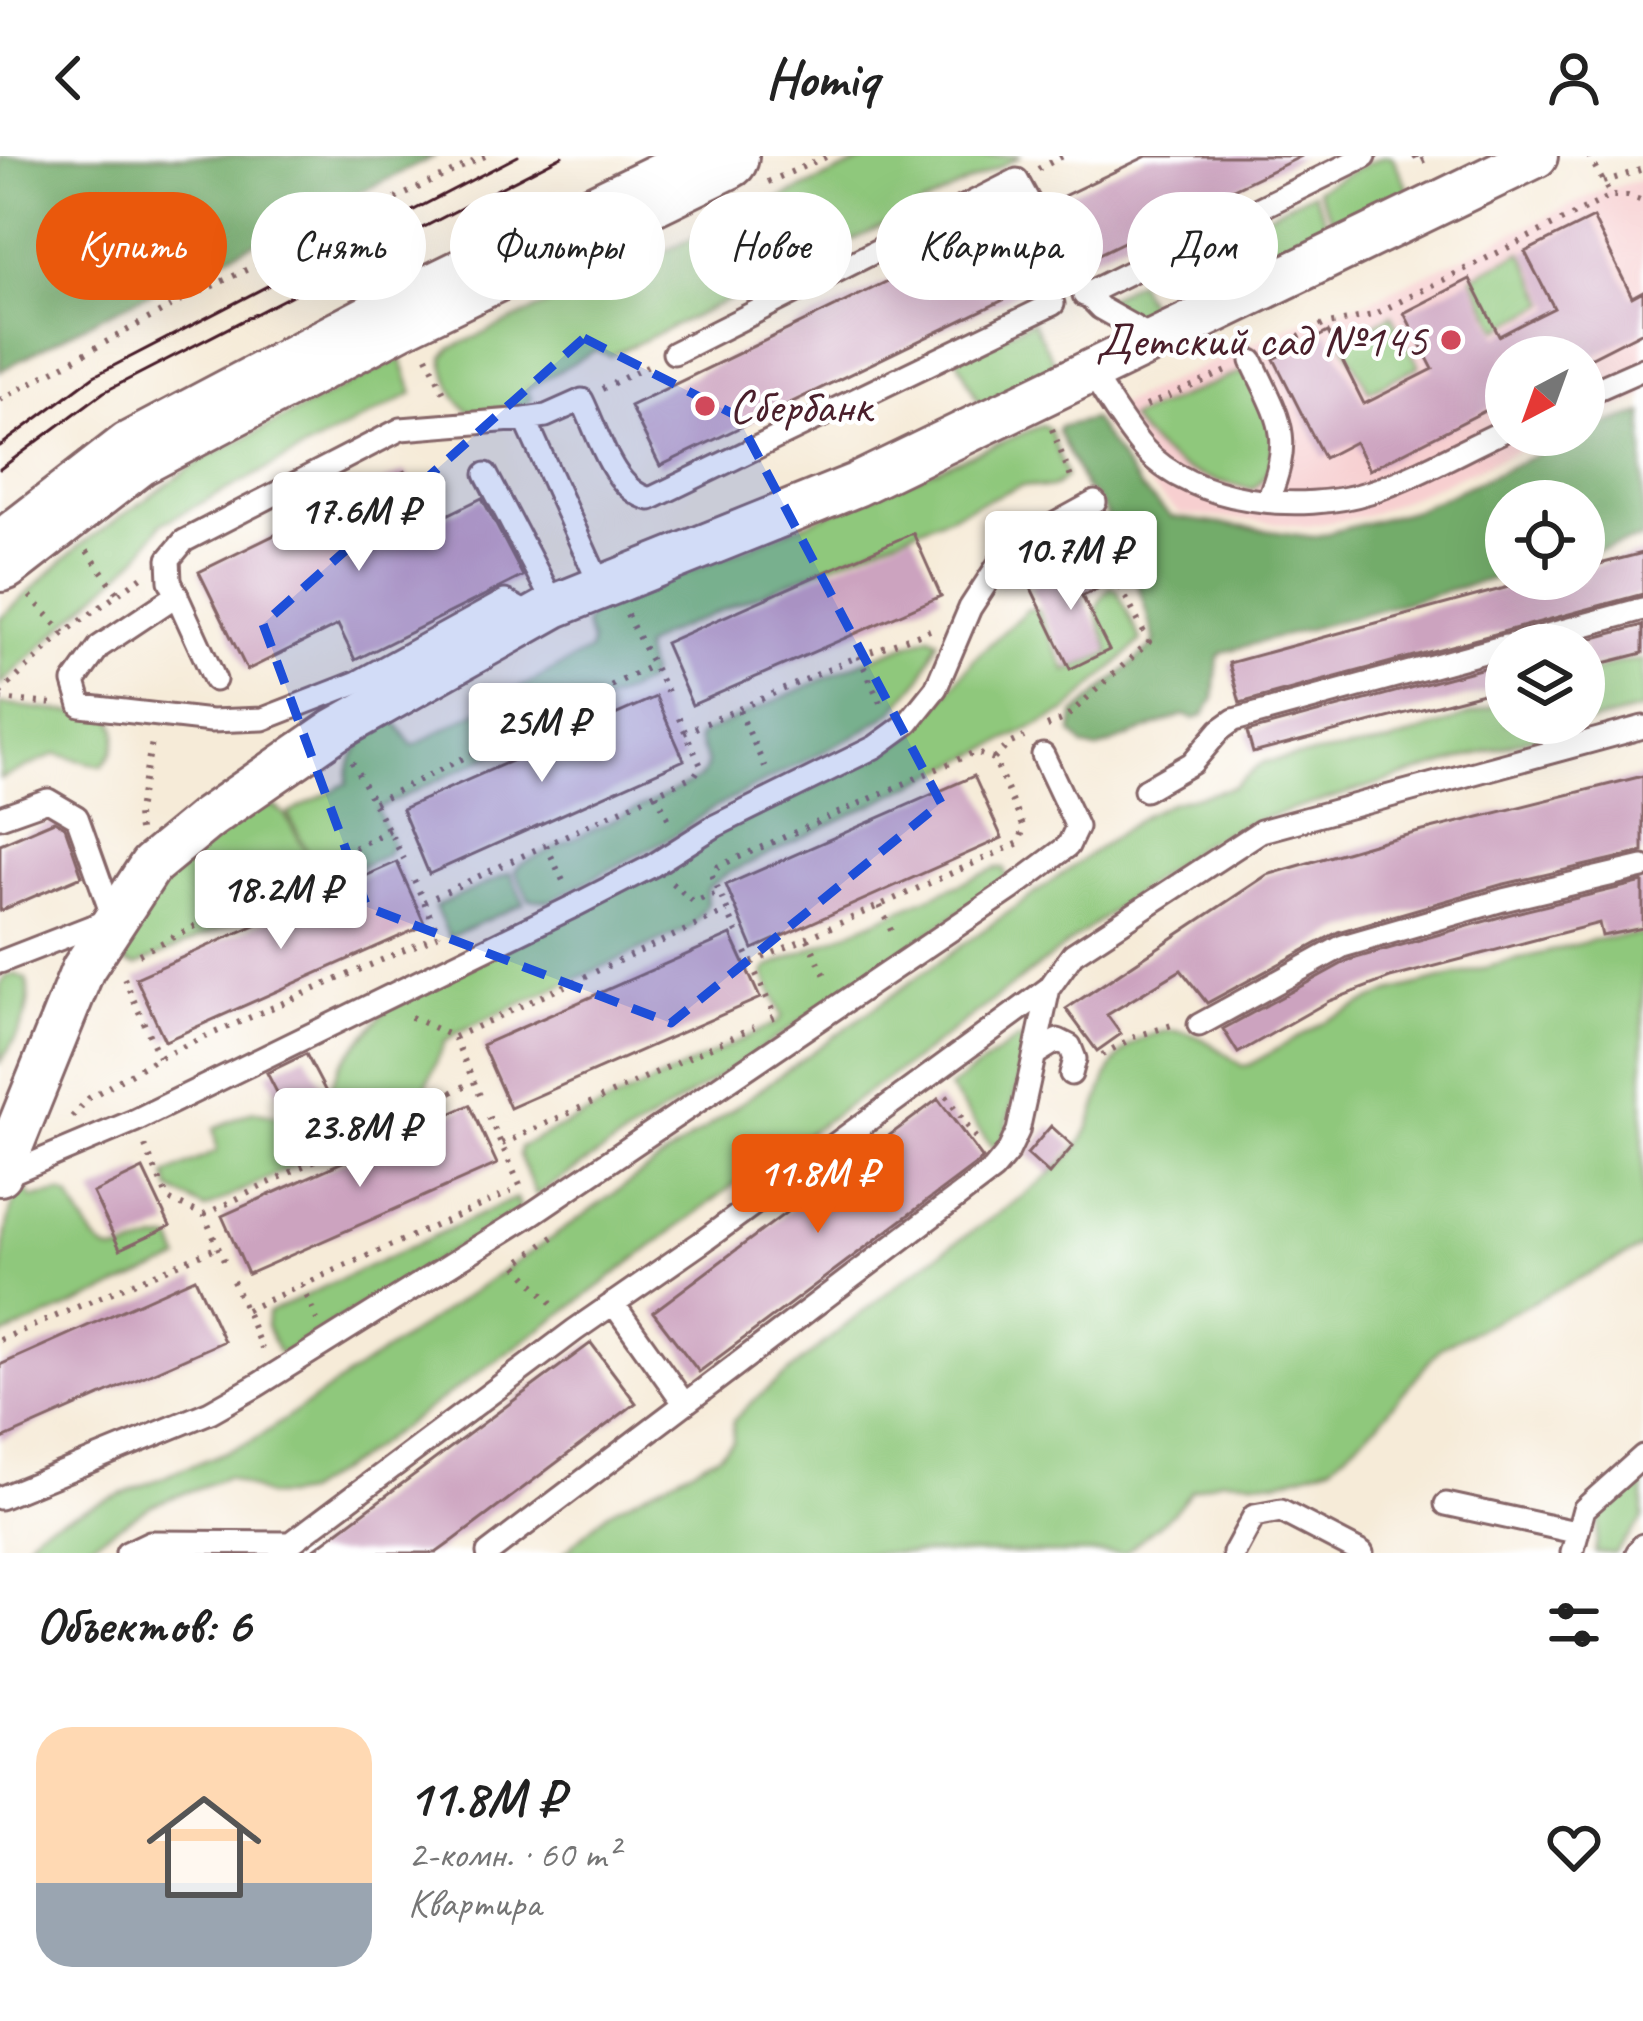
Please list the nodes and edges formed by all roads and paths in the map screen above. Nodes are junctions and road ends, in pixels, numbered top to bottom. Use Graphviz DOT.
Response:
graph roads {
  1 [pos="485,156"];
  2 [pos="725,156"];
  3 [pos="1365,156"];
  4 [pos="1414,156"];
  5 [pos="1432,156"];
  6 [pos="1536,156"];
  7 [pos="1588,156"];
  8 [pos="1643,169"];
  9 [pos="1603,182"];
  10 [pos="993,192"];
  11 [pos="1024,192"];
  12 [pos="1611,196"];
  13 [pos="1643,207"];
  14 [pos="876,251"];
  15 [pos="1103,286"];
  16 [pos="1092,300"];
  17 [pos="1053,304"];
  18 [pos="418,337"];
  19 [pos="1155,340"];
  20 [pos="674,353"];
  21 [pos="1252,361"];
  22 [pos="1643,369"];
  23 [pos="1090,371"];
  24 [pos="1605,386"];
  25 [pos="1039,396"];
  26 [pos="0,400"];
  27 [pos="1121,417"];
  28 [pos="525,419"];
  29 [pos="457,422"];
  30 [pos="1485,439"];
  31 [pos="486,474"];
  32 [pos="1268,500"];
  33 [pos="1089,505"];
  34 [pos="1109,524"];
  35 [pos="80,542"];
  36 [pos="12,573"];
  37 [pos="600,585"];
  38 [pos="117,592"];
  39 [pos="177,595"];
  40 [pos="1643,609"];
  41 [pos="544,612"];
  42 [pos="1589,624"];
  43 [pos="633,627"];
  44 [pos="962,627"];
  45 [pos="64,632"];
  46 [pos="1485,652"];
  47 [pos="859,656"];
  48 [pos="653,665"];
  49 [pos="215,680"];
  50 [pos="873,686"];
  51 [pos="667,692"];
  52 [pos="0,699"];
  53 [pos="1084,700"];
  54 [pos="81,706"];
  55 [pos="739,710"];
  56 [pos="676,712"];
  57 [pos="1643,727"];
  58 [pos="685,733"];
  59 [pos="753,740"];
  60 [pos="1043,755"];
  61 [pos="354,767"];
  62 [pos="1145,790"];
  63 [pos="374,802"];
  64 [pos="0,817"];
  65 [pos="1037,823"];
  66 [pos="1024,828"];
  67 [pos="389,830"];
  68 [pos="546,845"];
  69 [pos="404,859"];
  70 [pos="652,866"];
  71 [pos="968,867"];
  72 [pos="1643,867"];
  73 [pos="414,880"];
  74 [pos="976,884"];
  75 [pos="719,892"];
  76 [pos="424,902"];
  77 [pos="880,905"];
  78 [pos="574,906"];
  79 [pos="727,911"];
  80 [pos="113,918"];
  81 [pos="736,932"];
  82 [pos="894,935"];
  83 [pos="808,939"];
  84 [pos="746,952"];
  85 [pos="140,954"];
  86 [pos="0,962"];
  87 [pos="751,963"];
  88 [pos="119,964"];
  89 [pos="822,968"];
  90 [pos="1049,988"];
  91 [pos="378,1002"];
  92 [pos="1199,1025"];
  93 [pos="221,1031"];
  94 [pos="454,1037"];
  95 [pos="228,1046"];
  96 [pos="1037,1053"];
  97 [pos="159,1057"];
  98 [pos="1073,1066"];
  99 [pos="931,1075"];
  100 [pos="473,1082"];
  101 [pos="482,1100"];
  102 [pos="489,1117"];
  103 [pos="502,1144"];
  104 [pos="51,1157"];
  105 [pos="996,1166"];
  106 [pos="0,1176"];
  107 [pos="159,1177"];
  108 [pos="204,1215"];
  109 [pos="560,1232"];
  110 [pos="218,1246"];
  111 [pos="226,1264"];
  112 [pos="233,1281"];
  113 [pos="302,1285"];
  114 [pos="613,1303"];
  115 [pos="246,1310"];
  116 [pos="575,1330"];
  117 [pos="0,1340"];
  118 [pos="326,1340"];
  119 [pos="265,1355"];
  120 [pos="685,1403"];
  121 [pos="1643,1456"];
  122 [pos="0,1498"];
  123 [pos="1446,1504"];
  124 [pos="1574,1543"];
  125 [pos="1643,1546"];
  126 [pos="289,1550"];
  127 [pos="127,1553"];
  128 [pos="488,1553"];
  129 [pos="1234,1553"];
  130 [pos="1362,1553"];
  131 [pos="1636,1553"];
  1 -- 26 [label="path"];
  2 -- 36 [label="main road"];
  3 -- 15 [label="lane"];
  4 -- 5 [label="path"];
  6 -- 19 [label="street"];
  7 -- 9 [label="path"];
  8 -- 9 [label="path"];
  9 -- 12 [label="path"];
  10 -- 11 [label="lane"];
  12 -- 13 [label="path"];
  12 -- 21 [label="path"];
  14 -- 20 [label="lane"];
  16 -- 19 [label="lane"];
  17 -- 28 [label="lane"];
  18 -- 29 [label="path"];
  19 -- 23 [label="street"];
  21 -- 27 [label="path"];
  21 -- 32 [label="lane"];
  22 -- 24 [label="lane"];
  23 -- 25 [label="street"];
  23 -- 27 [label="lane"];
  25 -- 33 [label="path"];
  25 -- 37 [label="street"];
  27 -- 32 [label="lane"];
  28 -- 29 [label="lane"];
  28 -- 37 [label="lane"];
  29 -- 39 [label="lane"];
  30 -- 32 [label="lane"];
  31 -- 41 [label="lane"];
  33 -- 44 [label="lane"];
  34 -- 53 [label="path"];
  35 -- 38 [label="path"];
  36 -- 45 [label="path"];
  37 -- 41 [label="street"];
  39 -- 49 [label="lane"];
  39 -- 54 [label="lane"];
  40 -- 42 [label="lane"];
  41 -- 54 [label="lane"];
  41 -- 80 [label="street"];
  43 -- 48 [label="path"];
  44 -- 47 [label="path"];
  44 -- 70 [label="lane"];
  46 -- 62 [label="lane"];
  47 -- 50 [label="path"];
  47 -- 55 [label="path"];
  48 -- 51 [label="path"];
  48 -- 63 [label="path"];
  52 -- 54 [label="path"];
  55 -- 58 [label="path"];
  55 -- 59 [label="path"];
  56 -- 58 [label="path"];
  57 -- 90 [label="lane"];
  58 -- 68 [label="path"];
  60 -- 118 [label="lane"];
  61 -- 63 [label="path"];
  63 -- 67 [label="path"];
  64 -- 80 [label="lane"];
  65 -- 66 [label="path"];
  66 -- 71 [label="path"];
  66 -- 75 [label="path"];
  67 -- 69 [label="path"];
  67 -- 85 [label="path"];
  68 -- 76 [label="path"];
  68 -- 78 [label="path"];
  70 -- 75 [label="path"];
  70 -- 78 [label="lane"];
  71 -- 74 [label="path"];
  71 -- 77 [label="path"];
  72 -- 92 [label="lane"];
  73 -- 76 [label="path"];
  75 -- 79 [label="path"];
  76 -- 93 [label="path"];
  77 -- 82 [label="path"];
  77 -- 83 [label="path"];
  78 -- 91 [label="lane"];
  79 -- 81 [label="path"];
  79 -- 94 [label="path"];
  80 -- 86 [label="lane"];
  80 -- 106 [label="street"];
  83 -- 87 [label="path"];
  83 -- 89 [label="path"];
  84 -- 87 [label="path"];
  87 -- 103 [label="path"];
  88 -- 97 [label="path"];
  90 -- 96 [label="lane"];
  90 -- 99 [label="lane"];
  91 -- 94 [label="path"];
  91 -- 104 [label="lane"];
  92 -- 98 [label="path"];
  93 -- 95 [label="path"];
  93 -- 97 [label="path"];
  94 -- 100 [label="path"];
  96 -- 98 [label="lane"];
  96 -- 105 [label="lane"];
  97 -- 104 [label="path"];
  99 -- 105 [label="path"];
  99 -- 114 [label="lane"];
  100 -- 101 [label="path"];
  100 -- 108 [label="path"];
  102 -- 103 [label="path"];
  103 -- 113 [label="path"];
  104 -- 106 [label="lane"];
  105 -- 120 [label="lane"];
  107 -- 108 [label="path"];
  108 -- 110 [label="path"];
  109 -- 116 [label="path"];
  110 -- 111 [label="path"];
  110 -- 117 [label="path"];
  112 -- 115 [label="path"];
  113 -- 115 [label="path"];
  113 -- 118 [label="path"];
  114 -- 116 [label="lane"];
  114 -- 120 [label="lane"];
  115 -- 119 [label="path"];
  116 -- 126 [label="lane"];
  118 -- 122 [label="lane"];
  120 -- 128 [label="lane"];
  121 -- 124 [label="lane"];
  123 -- 124 [label="lane"];
  125 -- 131 [label="lane"];
  126 -- 127 [label="lane"];
  129 -- 130 [label="lane"];
}
